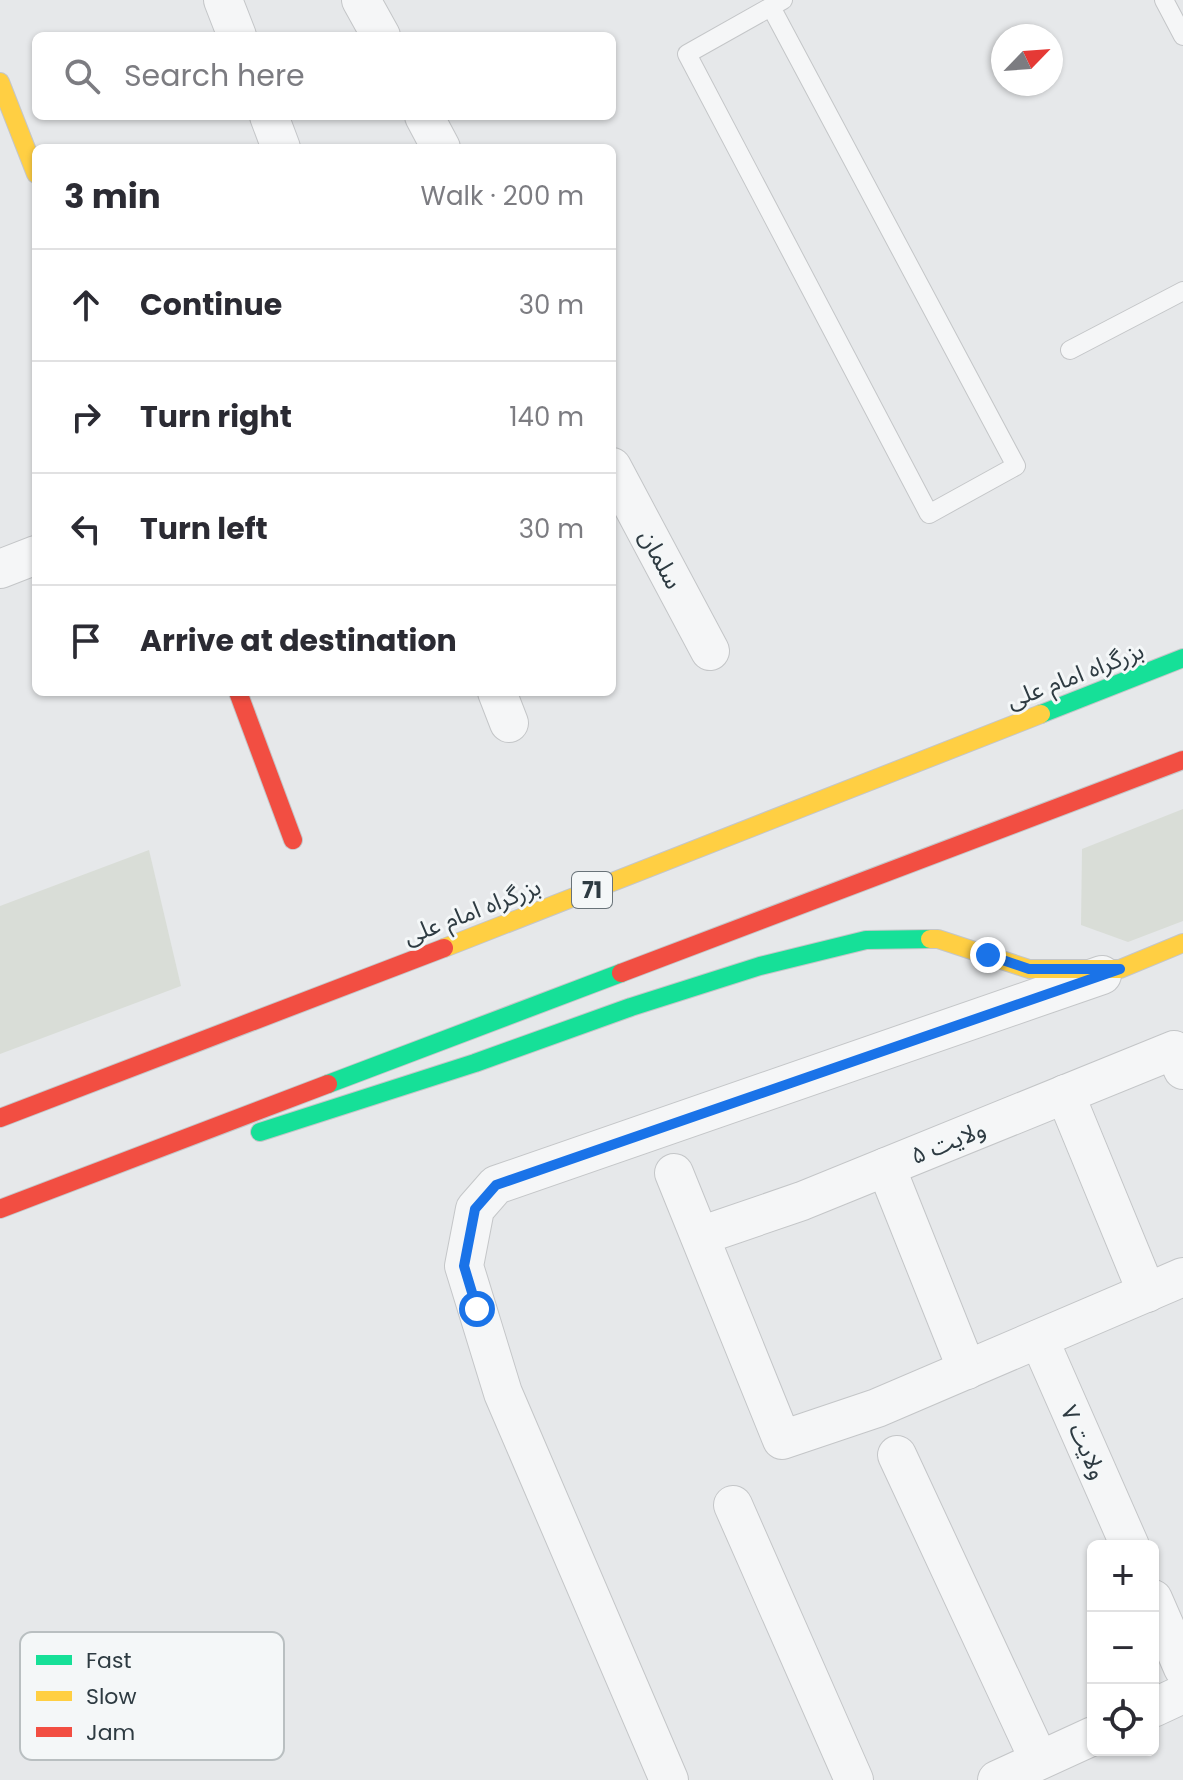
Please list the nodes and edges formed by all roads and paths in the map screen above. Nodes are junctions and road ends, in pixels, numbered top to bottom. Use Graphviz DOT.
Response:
graph roads {
  1 [pos="223,0"];
  2 [pos="361,0"];
  3 [pos="1164,0"];
  4 [pos="777,4"];
  5 [pos="235,32"];
  6 [pos="379,32"];
  7 [pos="1183,36"];
  8 [pos="0,82"];
  9 [pos="270,120"];
  10 [pos="426,120"];
  11 [pos="280,144"];
  12 [pos="439,144"];
  13 [pos="32,164"];
  14 [pos="1183,291"];
  15 [pos="1070,350"];
  16 [pos="616,475"];
  17 [pos="32,557"];
  18 [pos="0,569"];
  19 [pos="710,651"];
  20 [pos="1183,658"];
  21 [pos="239,696"];
  22 [pos="1183,760"];
  23 [pos="293,840"];
  24 [pos="1183,943"];
  25 [pos="1120,969"];
  26 [pos="1183,1070"];
  27 [pos="1065,1094"];
  28 [pos="0,1118"];
  29 [pos="243,1138"];
  30 [pos="886,1167"];
  31 [pos="674,1173"];
  32 [pos="125,1180"];
  33 [pos="0,1209"];
  34 [pos="0,1218"];
  35 [pos="700,1236"];
  36 [pos="1183,1277"];
  37 [pos="1147,1293"];
  38 [pos="1039,1339"];
  39 [pos="967,1370"];
  40 [pos="897,1455"];
  41 [pos="733,1505"];
  42 [pos="1127,1540"];
  43 [pos="1159,1612"];
  44 [pos="1183,1668"];
  45 [pos="1183,1694"];
  46 [pos="1159,1705"];
  47 [pos="1087,1739"];
  48 [pos="1039,1760"];
  49 [pos="669,1780"];
  50 [pos="854,1780"];
  51 [pos="997,1780"];
  1 -- 5 [label="street"];
  2 -- 6 [label="street"];
  3 -- 7 [label="lane"];
  4 -- 4 [label="lane"];
  8 -- 13 [label="main road"];
  9 -- 11 [label="street"];
  10 -- 12 [label="street"];
  14 -- 15 [label="lane"];
  16 -- 19 [label="street, سلمان"];
  17 -- 18 [label="street"];
  20 -- 28 [label="main road, بزرگراه امام علی / 71"];
  21 -- 23 [label="main road"];
  22 -- 33 [label="main road"];
  24 -- 25 [label="main road"];
  25 -- 29 [label="main road"];
  25 -- 49 [label="street"];
  26 -- 27 [label="street, ولایت ۵"];
  27 -- 30 [label="street, ولایت ۵"];
  27 -- 37 [label="street"];
  30 -- 35 [label="street, ولایت ۵"];
  30 -- 39 [label="street"];
  31 -- 35 [label="street"];
  32 -- 34 [label="main road"];
  35 -- 39 [label="street"];
  36 -- 37 [label="street"];
  37 -- 38 [label="street"];
  38 -- 39 [label="street"];
  38 -- 42 [label="street, ولایت ۷"];
  40 -- 48 [label="street"];
  41 -- 50 [label="street"];
  43 -- 44 [label="street"];
  45 -- 46 [label="street"];
  47 -- 48 [label="street"];
  48 -- 51 [label="street"];
}
